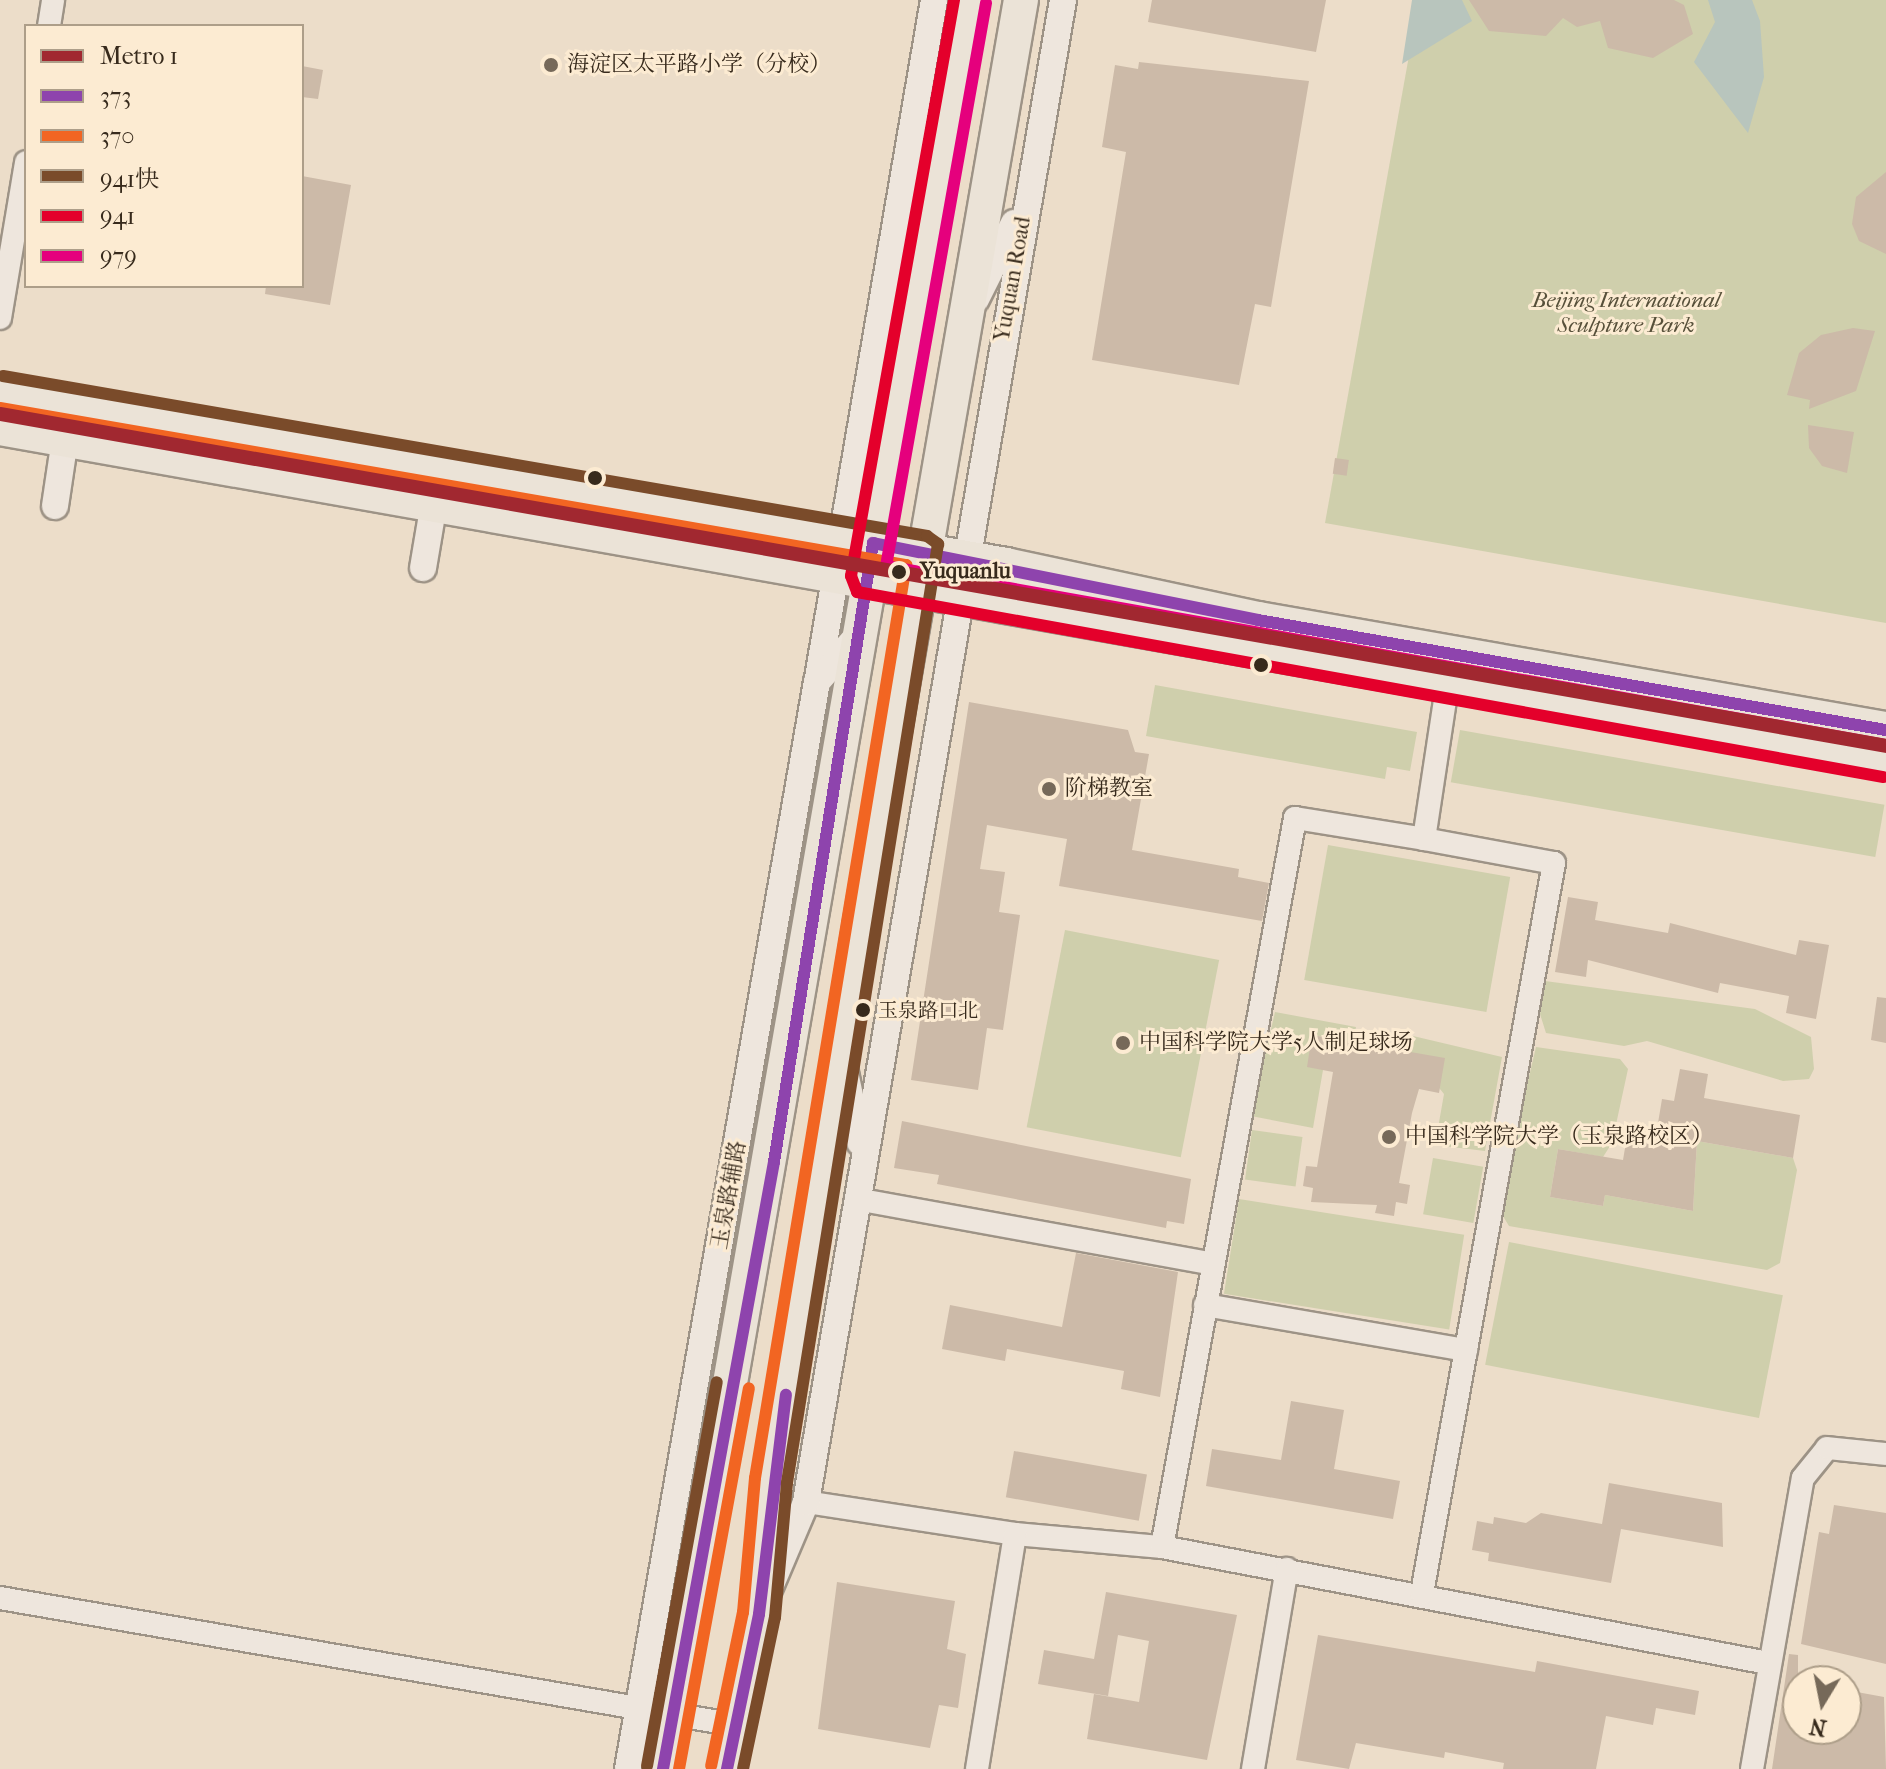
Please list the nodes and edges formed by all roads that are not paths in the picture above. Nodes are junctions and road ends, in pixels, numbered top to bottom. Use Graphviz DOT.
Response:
graph roads {
  1 [pos="53,0"];
  2 [pos="934,0"];
  3 [pos="970,0"];
  4 [pos="1021,0"];
  5 [pos="1063,0"];
  6 [pos="49,24"];
  7 [pos="953,95"];
  8 [pos="24,174"];
  9 [pos="1027,197"];
  10 [pos="897,216"];
  11 [pos="0,318"];
  12 [pos="964,324"];
  13 [pos="0,392"];
  14 [pos="0,427"];
  15 [pos="65,439"];
  16 [pos="434,503"];
  17 [pos="55,506"];
  18 [pos="858,540"];
  19 [pos="924,552"];
  20 [pos="965,559"];
  21 [pos="423,568"];
  22 [pos="852,577"];
  23 [pos="918,587"];
  24 [pos="962,595"];
  25 [pos="858,635"];
  26 [pos="1448,681"];
  27 [pos="817,682"];
  28 [pos="1886,730"];
  29 [pos="1886,761"];
  30 [pos="1424,839"];
  31 [pos="842,1060"];
  32 [pos="864,1157"];
  33 [pos="856,1199"];
  34 [pos="1212,1264"];
  35 [pos="1205,1305"];
  36 [pos="1466,1350"];
  37 [pos="1886,1454"];
  38 [pos="806,1502"];
  39 [pos="1015,1534"];
  40 [pos="1162,1547"];
  41 [pos="1287,1569"];
  42 [pos="1422,1593"];
  43 [pos="0,1598"];
  44 [pos="759,1614"];
  45 [pos="1768,1663"];
  46 [pos="640,1706"];
  47 [pos="673,1713"];
  48 [pos="736,1725"];
  49 [pos="628,1769"];
  50 [pos="663,1769"];
  51 [pos="727,1769"];
  52 [pos="977,1769"];
  53 [pos="1253,1769"];
  54 [pos="1752,1769"];
  1 -- 6 [label="street"];
  2 -- 10 [label="street"];
  3 -- 7 [label="main road"];
  4 -- 12 [label="main road, Yuquan Road"];
  5 -- 9 [label="street, Yuquan Road"];
  7 -- 10 [label="street"];
  7 -- 18 [label="main road"];
  8 -- 11 [label="street"];
  9 -- 12 [label="street"];
  9 -- 20 [label="street, Yuquan Road"];
  10 -- 18 [label="street"];
  12 -- 19 [label="main road, Yuquan Road"];
  13 -- 18 [label="highway"];
  14 -- 15 [label="highway"];
  15 -- 16 [label="highway"];
  15 -- 17 [label="street"];
  16 -- 21 [label="street"];
  16 -- 22 [label="highway"];
  18 -- 19 [label="highway"];
  18 -- 22 [label="main road"];
  19 -- 20 [label="highway"];
  19 -- 23 [label="main road, Yuquan Road"];
  20 -- 24 [label="street, Yuquan Road"];
  20 -- 28 [label="highway"];
  22 -- 23 [label="highway"];
  22 -- 25 [label="main road"];
  22 -- 27 [label="street"];
  23 -- 24 [label="highway"];
  23 -- 31 [label="main road"];
  24 -- 26 [label="highway"];
  24 -- 32 [label="street, Yuquan Road"];
  25 -- 27 [label="street"];
  25 -- 47 [label="main road"];
  26 -- 29 [label="highway"];
  26 -- 30 [label="street"];
  27 -- 46 [label="street, 玉泉路辅路"];
  30 -- 34 [label="street"];
  30 -- 36 [label="street"];
  31 -- 32 [label="street"];
  31 -- 44 [label="main road"];
  32 -- 33 [label="street, Yuquan Road"];
  33 -- 34 [label="street"];
  33 -- 38 [label="street, Yuquan Road"];
  34 -- 35 [label="street"];
  35 -- 36 [label="street"];
  35 -- 40 [label="street"];
  36 -- 42 [label="street"];
  37 -- 45 [label="street"];
  38 -- 39 [label="street"];
  38 -- 44 [label="street, Yuquan Road"];
  39 -- 40 [label="street"];
  39 -- 52 [label="street"];
  40 -- 41 [label="street"];
  41 -- 42 [label="street"];
  41 -- 53 [label="street"];
  42 -- 45 [label="street"];
  43 -- 46 [label="street"];
  44 -- 48 [label="main road"];
  45 -- 54 [label="street"];
  46 -- 47 [label="street"];
  46 -- 49 [label="street, 玉泉路辅路"];
  47 -- 48 [label="street"];
  47 -- 50 [label="main road"];
  48 -- 51 [label="main road"];
}
